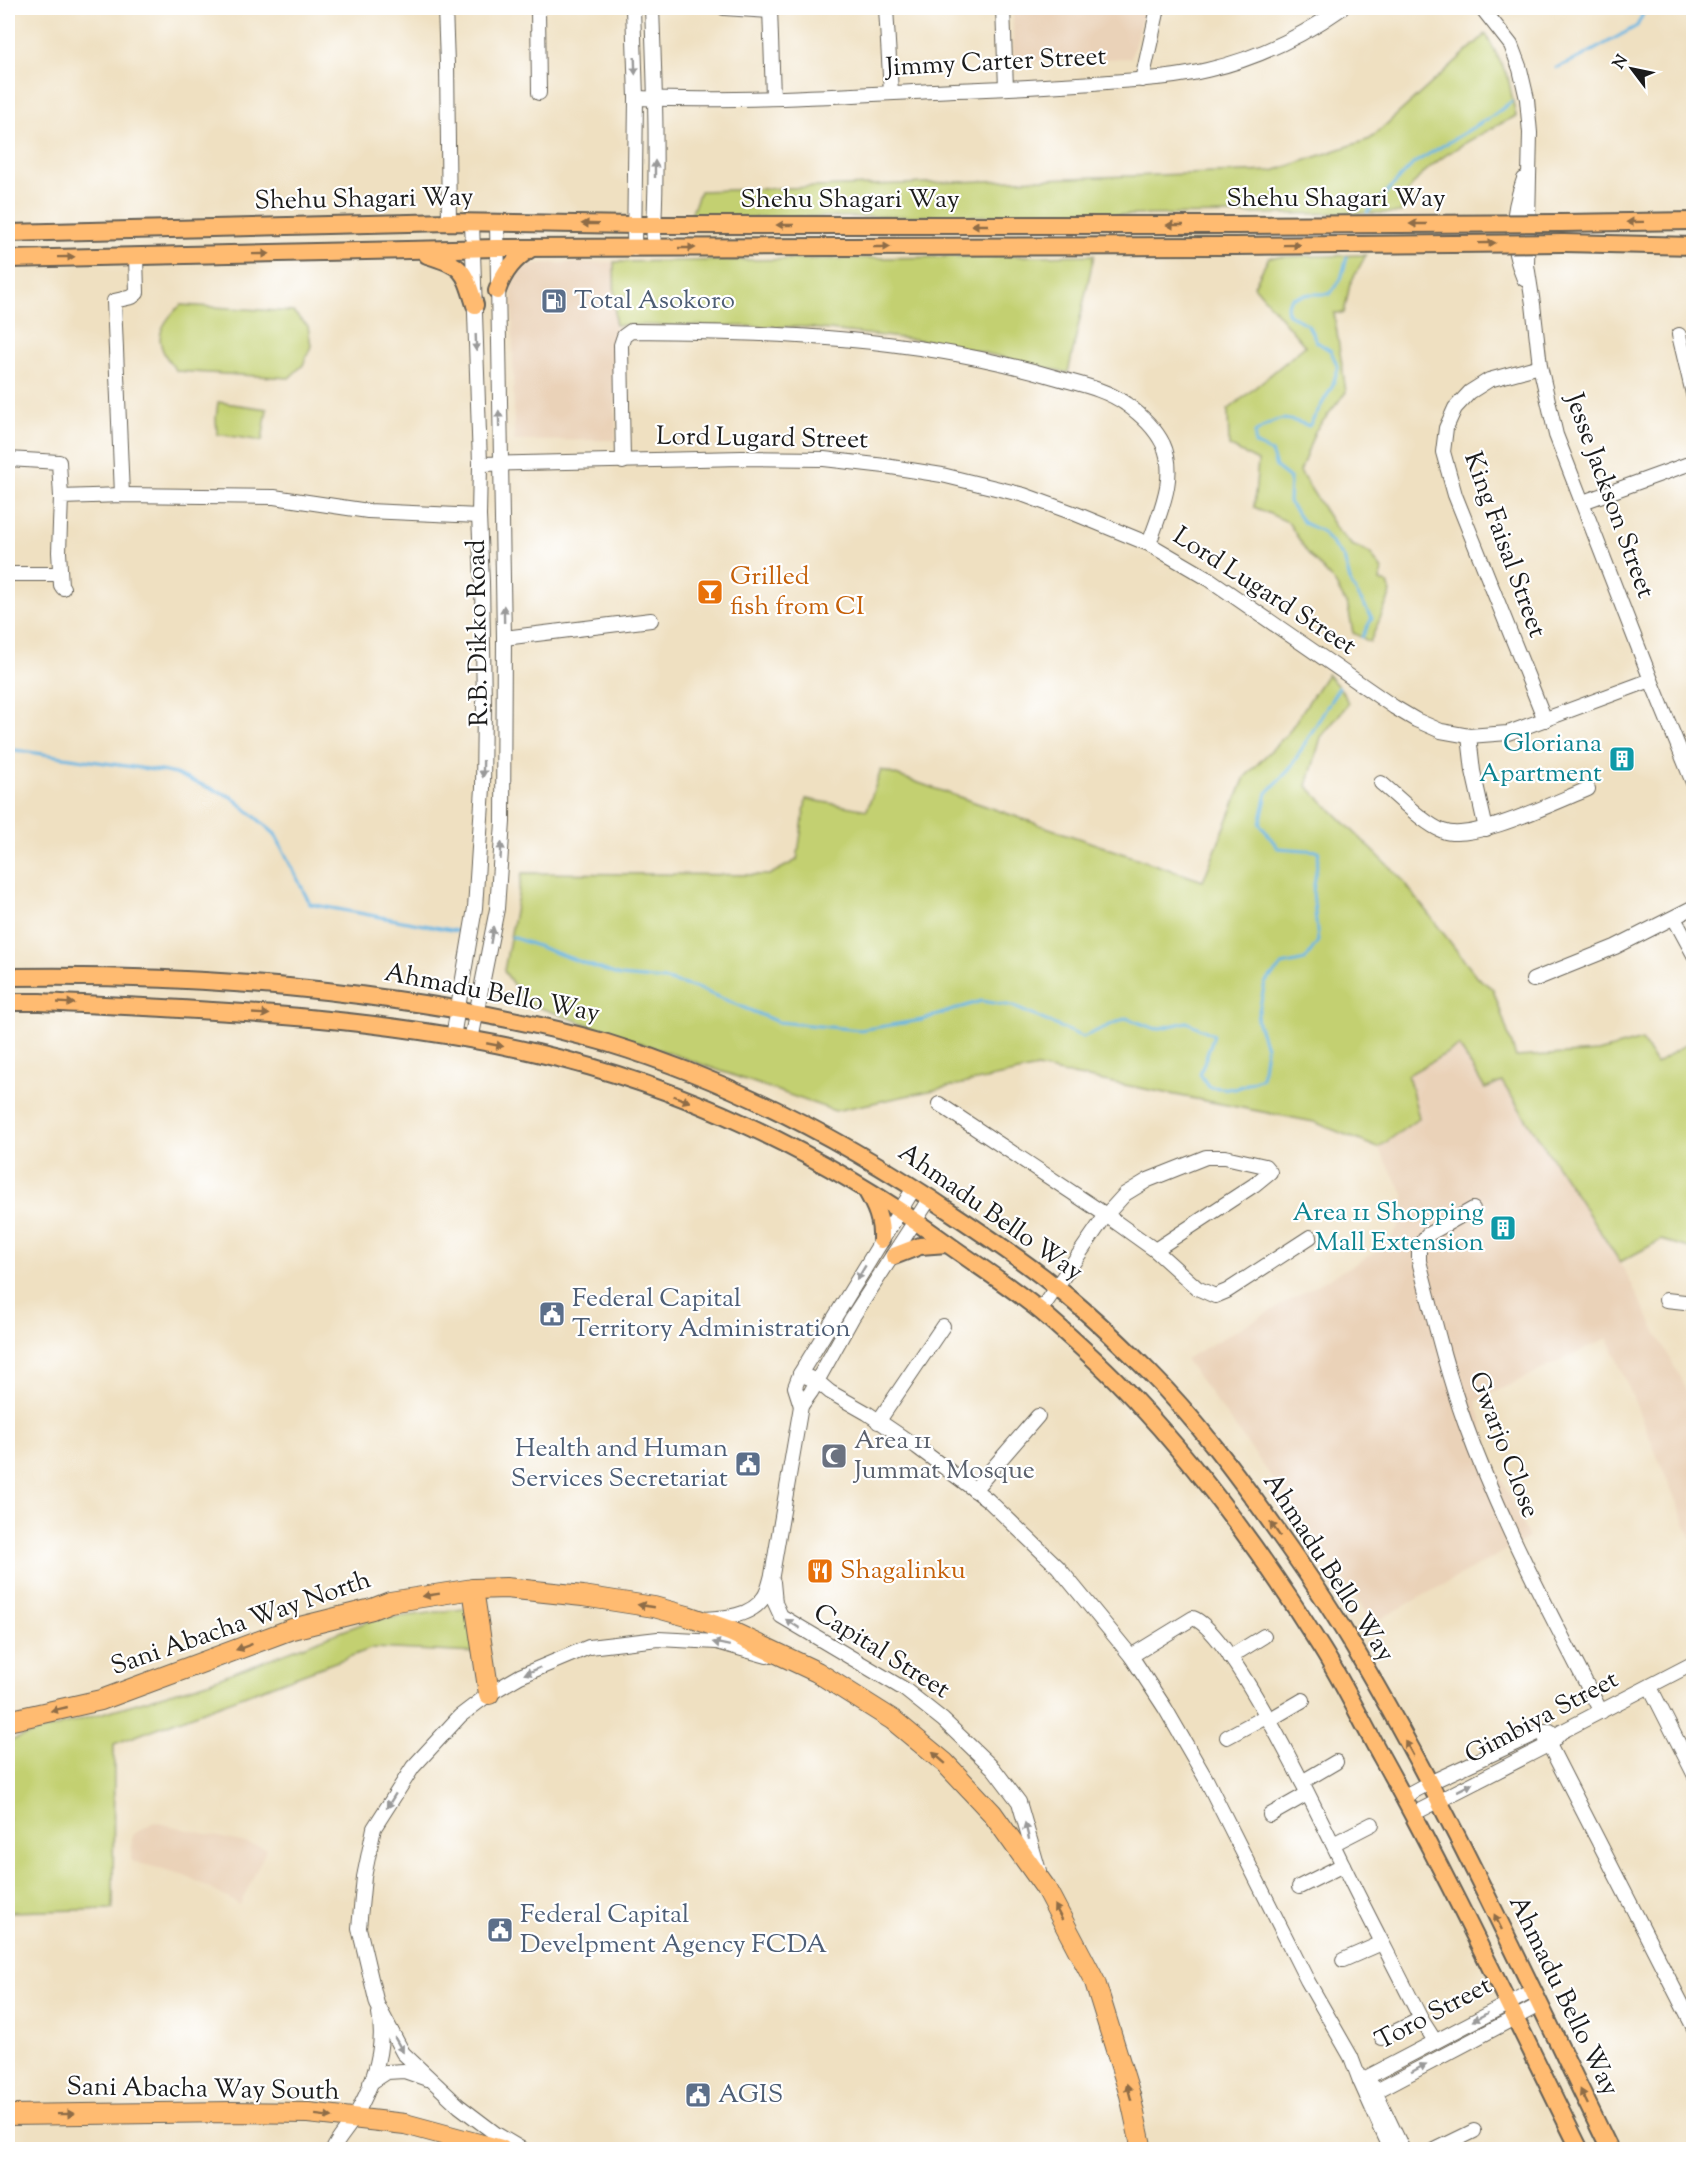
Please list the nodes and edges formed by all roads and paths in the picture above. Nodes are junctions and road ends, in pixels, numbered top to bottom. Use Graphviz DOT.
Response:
graph roads {
  1 [pos="445,8"];
  2 [pos="538,8"];
  3 [pos="633,8"];
  4 [pos="652,8"];
  5 [pos="724,8"];
  6 [pos="886,8"];
  7 [pos="1003,8"];
  8 [pos="1158,8"];
  9 [pos="1342,8"];
  10 [pos="1482,8"];
  11 [pos="770,9"];
  12 [pos="1142,80"];
  13 [pos="1006,88"];
  14 [pos="539,93"];
  15 [pos="891,93"];
  16 [pos="636,98"];
  17 [pos="773,98"];
  18 [pos="655,99"];
  19 [pos="1694,221"];
  20 [pos="448,222"];
  21 [pos="472,222"];
  22 [pos="496,223"];
  23 [pos="635,225"];
  24 [pos="654,225"];
  25 [pos="8,233"];
  26 [pos="1694,246"];
  27 [pos="497,248"];
  28 [pos="653,248"];
  29 [pos="473,249"];
  30 [pos="532,249"];
  31 [pos="634,249"];
  32 [pos="411,250"];
  33 [pos="136,256"];
  34 [pos="8,259"];
  35 [pos="497,291"];
  36 [pos="475,305"];
  37 [pos="1679,335"];
  38 [pos="1540,366"];
  39 [pos="1694,399"];
  40 [pos="8,459"];
  41 [pos="500,462"];
  42 [pos="623,462"];
  43 [pos="1694,462"];
  44 [pos="480,464"];
  45 [pos="122,495"];
  46 [pos="61,497"];
  47 [pos="1583,502"];
  48 [pos="479,516"];
  49 [pos="1149,544"];
  50 [pos="8,574"];
  51 [pos="60,574"];
  52 [pos="63,588"];
  53 [pos="651,620"];
  54 [pos="504,638"];
  55 [pos="1651,680"];
  56 [pos="1545,720"];
  57 [pos="1469,736"];
  58 [pos="1381,783"];
  59 [pos="1694,785"];
  60 [pos="1588,789"];
  61 [pos="1486,829"];
  62 [pos="1694,907"];
  63 [pos="1674,918"];
  64 [pos="1694,955"];
  65 [pos="8,976"];
  66 [pos="1533,980"];
  67 [pos="8,1002"];
  68 [pos="458,1008"];
  69 [pos="477,1012"];
  70 [pos="453,1037"];
  71 [pos="471,1040"];
  72 [pos="939,1104"];
  73 [pos="914,1188"];
  74 [pos="866,1189"];
  75 [pos="930,1198"];
  76 [pos="1473,1209"];
  77 [pos="899,1210"];
  78 [pos="1106,1215"];
  79 [pos="916,1221"];
  80 [pos="1310,1237"];
  81 [pos="881,1240"];
  82 [pos="947,1244"];
  83 [pos="1155,1250"];
  84 [pos="894,1256"];
  85 [pos="1057,1287"];
  86 [pos="1666,1300"];
  87 [pos="1694,1304"];
  88 [pos="1040,1311"];
  89 [pos="943,1326"];
  90 [pos="798,1380"];
  91 [pos="814,1386"];
  92 [pos="801,1406"];
  93 [pos="1038,1416"];
  94 [pos="878,1422"];
  95 [pos="974,1490"];
  96 [pos="772,1575"];
  97 [pos="473,1589"];
  98 [pos="698,1620"];
  99 [pos="1264,1636"];
  100 [pos="1131,1656"];
  101 [pos="1230,1657"];
  102 [pos="1694,1664"];
  103 [pos="818,1672"];
  104 [pos="1650,1687"];
  105 [pos="489,1694"];
  106 [pos="1303,1700"];
  107 [pos="1601,1712"];
  108 [pos="1267,1718"];
  109 [pos="8,1721"];
  110 [pos="1542,1731"];
  111 [pos="1561,1732"];
  112 [pos="1227,1737"];
  113 [pos="1550,1744"];
  114 [pos="1336,1762"];
  115 [pos="1694,1774"];
  116 [pos="1429,1783"];
  117 [pos="1305,1788"];
  118 [pos="1404,1797"];
  119 [pos="1438,1800"];
  120 [pos="1413,1814"];
  121 [pos="1270,1815"];
  122 [pos="1372,1824"];
  123 [pos="1333,1844"];
  124 [pos="1343,1865"];
  125 [pos="1045,1887"];
  126 [pos="1299,1887"];
  127 [pos="1382,1943"];
  128 [pos="1343,1960"];
  129 [pos="1535,1998"];
  130 [pos="377,2004"];
  131 [pos="1511,2010"];
  132 [pos="1421,2019"];
  133 [pos="1694,2028"];
  134 [pos="1382,2038"];
  135 [pos="1435,2041"];
  136 [pos="1364,2079"];
  137 [pos="370,2083"];
  138 [pos="437,2085"];
  139 [pos="1371,2094"];
  140 [pos="8,2115"];
  141 [pos="353,2119"];
  142 [pos="1474,2131"];
  143 [pos="1455,2145"];
  144 [pos="333,2150"];
  145 [pos="501,2150"];
  146 [pos="523,2150"];
  147 [pos="1142,2150"];
  148 [pos="1391,2150"];
  149 [pos="1403,2150"];
  150 [pos="1435,2150"];
  151 [pos="1580,2150"];
  152 [pos="1610,2150"];
  1 -- 20 [label="street"];
  2 -- 14 [label="street"];
  3 -- 16 [label="street, one-way"];
  4 -- 18 [label="street"];
  5 -- 11 [label="street"];
  6 -- 15 [label="street"];
  7 -- 13 [label="street"];
  8 -- 12 [label="street"];
  9 -- 12 [label="street, Jimmy Carter Street"];
  10 -- 38 [label="street, Jesse Jackson Street"];
  11 -- 17 [label="street"];
  12 -- 13 [label="street, Jimmy Carter Street"];
  13 -- 15 [label="street, Jimmy Carter Street"];
  15 -- 17 [label="street, Jimmy Carter Street"];
  16 -- 18 [label="street, Jimmy Carter Street"];
  16 -- 23 [label="street"];
  17 -- 18 [label="street, Jimmy Carter Street"];
  24 -- 18 [label="street, one-way"];
  19 -- 24 [label="main road, Shehu Shagari Way, one-way, bridge"];
  20 -- 21 [label="main road, Shehu Shagari Way"];
  20 -- 25 [label="main road, Shehu Shagari Way"];
  21 -- 22 [label="main road, Shehu Shagari Way"];
  21 -- 29 [label="street, R.B. Dikko Road"];
  23 -- 22 [label="main road, Shehu Shagari Way, one-way"];
  22 -- 27 [label="street, R.B. Dikko Road"];
  23 -- 24 [label="main road, Shehu Shagari Way"];
  23 -- 31 [label="street"];
  24 -- 28 [label="street"];
  28 -- 26 [label="main road, Shehu Shagari Way, one-way, bridge"];
  27 -- 29 [label="main road, Shehu Shagari Way"];
  27 -- 30 [label="main road, Shehu Shagari Way"];
  27 -- 35 [label="street, R.B. Dikko Road"];
  28 -- 31 [label="main road, Shehu Shagari Way"];
  29 -- 32 [label="main road, Shehu Shagari Way"];
  29 -- 36 [label="street, R.B. Dikko Road"];
  30 -- 31 [label="main road, Shehu Shagari Way"];
  30 -- 35 [label="main road"];
  33 -- 32 [label="main road, Shehu Shagari Way, one-way"];
  32 -- 36 [label="main road"];
  34 -- 33 [label="main road, Shehu Shagari Way, one-way"];
  33 -- 45 [label="street"];
  41 -- 35 [label="street, R.B. Dikko Road, one-way"];
  36 -- 44 [label="street, R.B. Dikko Road, one-way"];
  37 -- 39 [label="street"];
  38 -- 47 [label="street, Jesse Jackson Street"];
  38 -- 56 [label="street, King Faisal Street"];
  40 -- 46 [label="street"];
  41 -- 42 [label="street, Lord Lugard Street"];
  41 -- 44 [label="street, Lord Lugard Street"];
  54 -- 41 [label="street, R.B. Dikko Road, one-way"];
  42 -- 49 [label="street, Lord Lugard Street"];
  42 -- 49 [label="street"];
  43 -- 47 [label="street"];
  44 -- 48 [label="street, R.B. Dikko Road"];
  45 -- 46 [label="street"];
  45 -- 48 [label="street"];
  46 -- 51 [label="street"];
  47 -- 55 [label="street, Jesse Jackson Street"];
  48 -- 68 [label="street, R.B. Dikko Road, one-way"];
  49 -- 57 [label="street, Lord Lugard Street"];
  50 -- 51 [label="street"];
  51 -- 52 [label="street"];
  53 -- 54 [label="street"];
  69 -- 54 [label="street, R.B. Dikko Road, one-way"];
  55 -- 56 [label="street, Lord Lugard Street"];
  55 -- 59 [label="street, Jesse Jackson Street"];
  56 -- 57 [label="street, Lord Lugard Street"];
  57 -- 61 [label="street"];
  58 -- 61 [label="street"];
  60 -- 61 [label="street"];
  62 -- 63 [label="street"];
  63 -- 64 [label="street"];
  63 -- 66 [label="street"];
  65 -- 68 [label="main road, Ahmadu Bello Way"];
  67 -- 70 [label="main road, Ahmadu Bello Way, one-way"];
  68 -- 69 [label="main road, Ahmadu Bello Way"];
  68 -- 70 [label="street, R.B. Dikko Road"];
  69 -- 71 [label="street, R.B. Dikko Road"];
  69 -- 73 [label="main road, Ahmadu Bello Way"];
  70 -- 71 [label="main road, Ahmadu Bello Way"];
  71 -- 74 [label="main road, Ahmadu Bello Way, one-way"];
  72 -- 78 [label="street"];
  73 -- 75 [label="main road, Ahmadu Bello Way"];
  73 -- 77 [label="street"];
  74 -- 77 [label="main road, Ahmadu Bello Way"];
  74 -- 81 [label="main road"];
  75 -- 79 [label="street, Capital Street"];
  75 -- 85 [label="main road, Ahmadu Bello Way"];
  76 -- 107 [label="street, Gwarjo Close"];
  77 -- 79 [label="main road, Ahmadu Bello Way"];
  77 -- 81 [label="street"];
  78 -- 83 [label="street"];
  78 -- 83 [label="street"];
  78 -- 85 [label="street"];
  79 -- 82 [label="main road, Ahmadu Bello Way"];
  79 -- 84 [label="street, Capital Street"];
  80 -- 83 [label="street"];
  81 -- 90 [label="street, one-way"];
  82 -- 84 [label="main road"];
  82 -- 88 [label="main road, Ahmadu Bello Way"];
  84 -- 91 [label="street, Capital Street"];
  85 -- 88 [label="street"];
  116 -- 85 [label="main road, Ahmadu Bello Way, one-way"];
  86 -- 87 [label="street"];
  88 -- 118 [label="main road, Ahmadu Bello Way"];
  89 -- 94 [label="street"];
  90 -- 91 [label="street"];
  90 -- 92 [label="street"];
  91 -- 92 [label="street, Capital Street"];
  91 -- 94 [label="street"];
  92 -- 96 [label="street, Capital Street"];
  93 -- 95 [label="street"];
  94 -- 95 [label="street"];
  95 -- 100 [label="street"];
  96 -- 98 [label="street, Capital Street"];
  125 -- 96 [label="street, Capital Street, one-way"];
  98 -- 97 [label="highway, Sani Abacha Way North, one-way"];
  97 -- 105 [label="highway"];
  97 -- 109 [label="highway, Sani Abacha Way North, one-way"];
  98 -- 103 [label="highway, Sani Abacha Way North"];
  99 -- 101 [label="street"];
  100 -- 101 [label="street"];
  100 -- 136 [label="street"];
  101 -- 108 [label="street"];
  102 -- 104 [label="street, Gimbiya Street"];
  103 -- 105 [label="street, one-way"];
  125 -- 103 [label="highway, Sani Abacha Way North, one-way"];
  104 -- 107 [label="street, Gimbiya Street"];
  104 -- 115 [label="street"];
  105 -- 130 [label="street, one-way"];
  106 -- 108 [label="street"];
  107 -- 111 [label="street, Gimbiya Street"];
  108 -- 112 [label="street"];
  108 -- 117 [label="street"];
  110 -- 111 [label="street"];
  110 -- 113 [label="street"];
  110 -- 116 [label="street"];
  111 -- 113 [label="street, Gimbiya Street"];
  119 -- 113 [label="street, Gimbiya Street, one-way"];
  113 -- 133 [label="street"];
  114 -- 117 [label="street"];
  116 -- 118 [label="street"];
  116 -- 119 [label="main road, Ahmadu Bello Way"];
  117 -- 121 [label="street"];
  117 -- 123 [label="street"];
  118 -- 120 [label="main road, Ahmadu Bello Way"];
  119 -- 120 [label="street, Gimbiya Street"];
  129 -- 119 [label="main road, Ahmadu Bello Way, one-way"];
  120 -- 131 [label="main road, Ahmadu Bello Way"];
  122 -- 123 [label="street"];
  123 -- 124 [label="street"];
  124 -- 126 [label="street"];
  124 -- 127 [label="street"];
  147 -- 125 [label="highway, Sani Abacha Way North, one-way"];
  127 -- 128 [label="street"];
  127 -- 132 [label="street"];
  129 -- 131 [label="street, Toro Street"];
  152 -- 129 [label="main road, Ahmadu Bello Way, one-way"];
  130 -- 137 [label="street"];
  130 -- 138 [label="street, one-way"];
  131 -- 135 [label="street, Toro Street, one-way"];
  139 -- 131 [label="street, Toro Street, one-way"];
  131 -- 151 [label="main road, Ahmadu Bello Way"];
  132 -- 134 [label="street"];
  132 -- 135 [label="street"];
  135 -- 136 [label="street, Toro Street"];
  136 -- 139 [label="street"];
  137 -- 138 [label="street"];
  137 -- 141 [label="street"];
  138 -- 146 [label="street"];
  139 -- 148 [label="street"];
  139 -- 149 [label="street"];
  140 -- 141 [label="highway, Sani Abacha Way South, one-way"];
  141 -- 144 [label="street"];
  141 -- 145 [label="highway, Sani Abacha Way South"];
  142 -- 143 [label="street"];
  143 -- 150 [label="street"];
}
